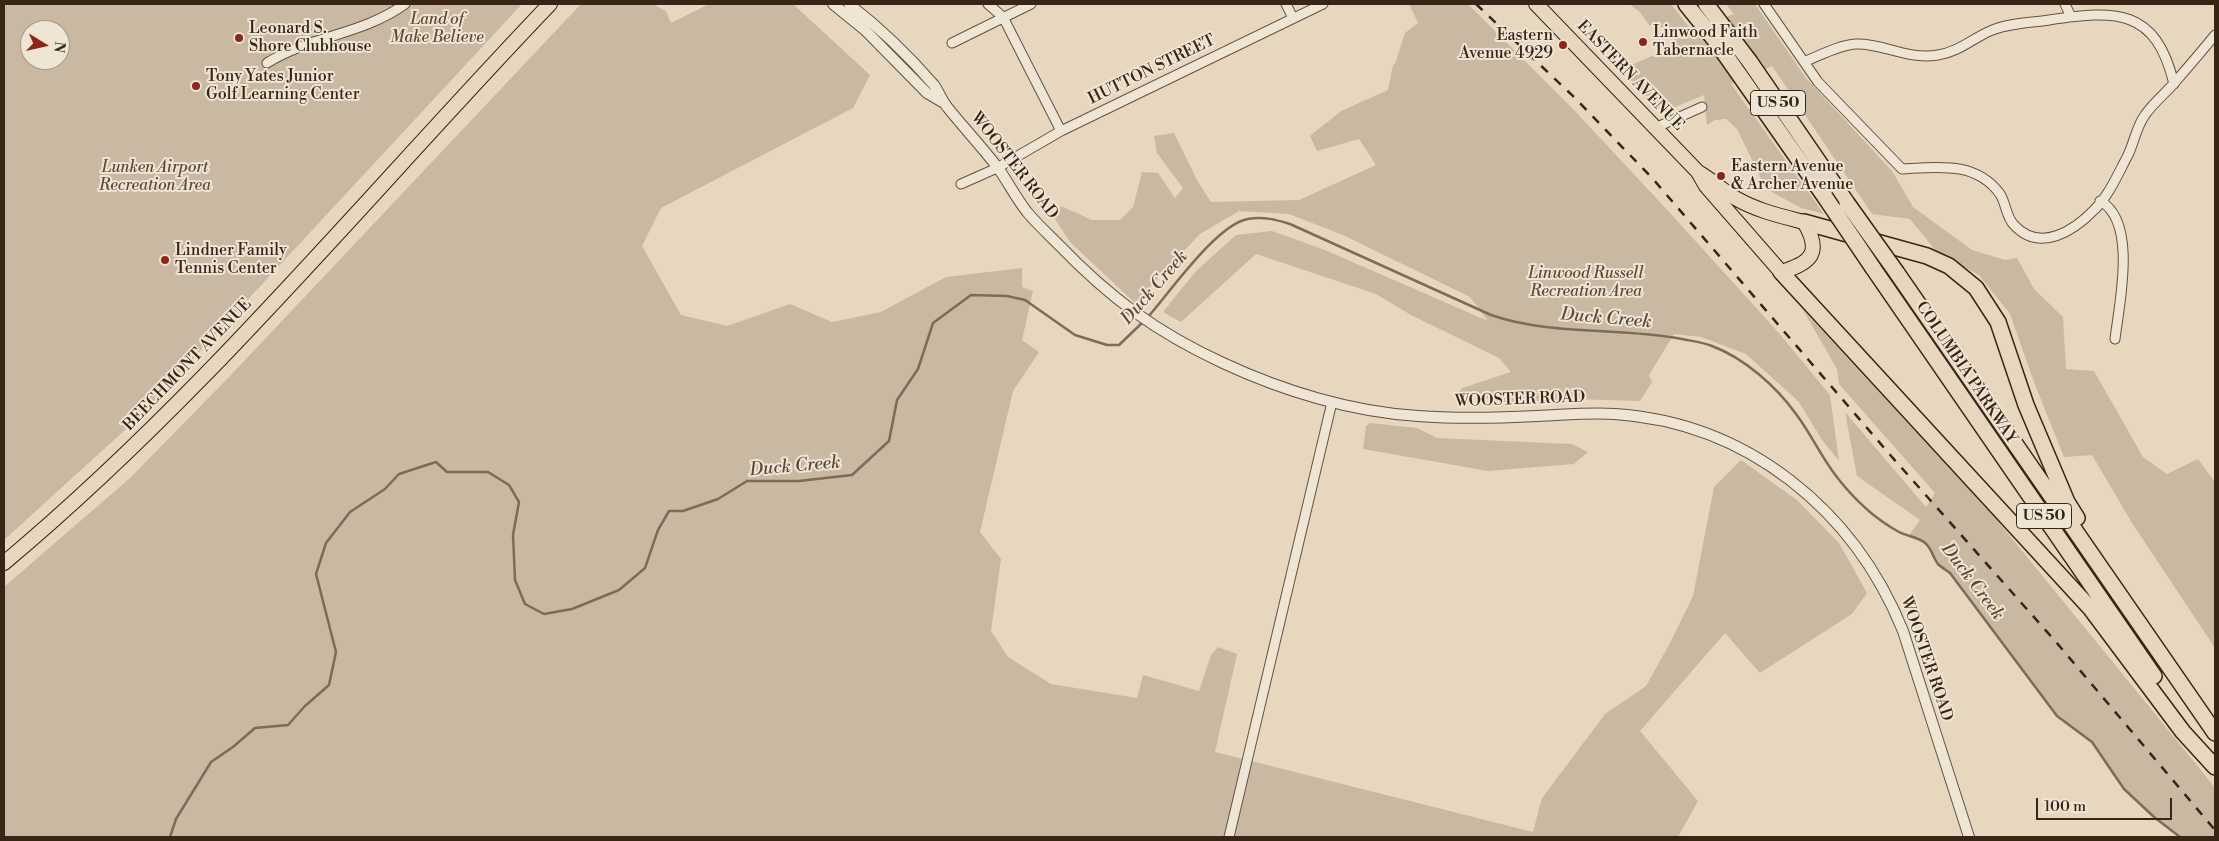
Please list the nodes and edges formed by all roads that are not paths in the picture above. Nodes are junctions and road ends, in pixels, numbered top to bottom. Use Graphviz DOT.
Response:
graph roads {
  1 [pos="405,4"];
  2 [pos="550,4"];
  3 [pos="834,4"];
  4 [pos="849,4"];
  5 [pos="861,4"];
  6 [pos="988,4"];
  7 [pos="1031,4"];
  8 [pos="1286,4"];
  9 [pos="1323,4"];
  10 [pos="1686,4"];
  11 [pos="1706,4"];
  12 [pos="1764,4"];
  13 [pos="2065,4"];
  14 [pos="1542,5"];
  15 [pos="2070,16"];
  16 [pos="1002,17"];
  17 [pos="1293,18"];
  18 [pos="882,30"];
  19 [pos="2215,35"];
  20 [pos="952,43"];
  21 [pos="1806,61"];
  22 [pos="267,63"];
  23 [pos="2174,84"];
  24 [pos="944,103"];
  25 [pos="1702,107"];
  26 [pos="1657,128"];
  27 [pos="1061,131"];
  28 [pos="998,168"];
  29 [pos="1698,172"];
  30 [pos="961,184"];
  31 [pos="2100,201"];
  32 [pos="1804,222"];
  33 [pos="1781,272"];
  34 [pos="2115,339"];
  35 [pos="1332,402"];
  36 [pos="4,563"];
  37 [pos="2130,610"];
  38 [pos="2215,733"];
  39 [pos="2215,765"];
  40 [pos="1229,837"];
  41 [pos="1969,837"];
  1 -- 22 [label="street"];
  2 -- 36 [label="main road, BEECHMONT AVENUE"];
  3 -- 24 [label="street, WOOSTER ROAD"];
  4 -- 18 [label="street, WOOSTER ROAD"];
  5 -- 18 [label="street"];
  6 -- 16 [label="street"];
  7 -- 16 [label="street"];
  8 -- 17 [label="street"];
  9 -- 17 [label="street, HUTTON STREET"];
  10 -- 39 [label="highway, COLUMBIA PARKWAY / US 50, bridge"];
  11 -- 37 [label="highway, COLUMBIA PARKWAY / US 50, bridge"];
  12 -- 21 [label="street"];
  13 -- 15 [label="street"];
  14 -- 26 [label="main road, EASTERN AVENUE"];
  15 -- 21 [label="street"];
  15 -- 23 [label="street"];
  16 -- 20 [label="street"];
  16 -- 27 [label="street"];
  17 -- 27 [label="street, HUTTON STREET"];
  18 -- 24 [label="street, WOOSTER ROAD"];
  19 -- 23 [label="street"];
  21 -- 31 [label="street"];
  23 -- 31 [label="street"];
  24 -- 28 [label="street, WOOSTER ROAD"];
  25 -- 26 [label="street"];
  26 -- 29 [label="main road, EASTERN AVENUE"];
  27 -- 28 [label="street, HUTTON STREET"];
  28 -- 30 [label="street, HUTTON STREET"];
  28 -- 35 [label="street, WOOSTER ROAD"];
  29 -- 32 [label="main road"];
  29 -- 33 [label="main road"];
  31 -- 34 [label="street"];
  32 -- 33 [label="main road"];
  32 -- 37 [label="highway"];
  33 -- 39 [label="highway"];
  35 -- 40 [label="street"];
  35 -- 41 [label="street, WOOSTER ROAD"];
  37 -- 38 [label="highway, COLUMBIA PARKWAY / US 50"];
}
